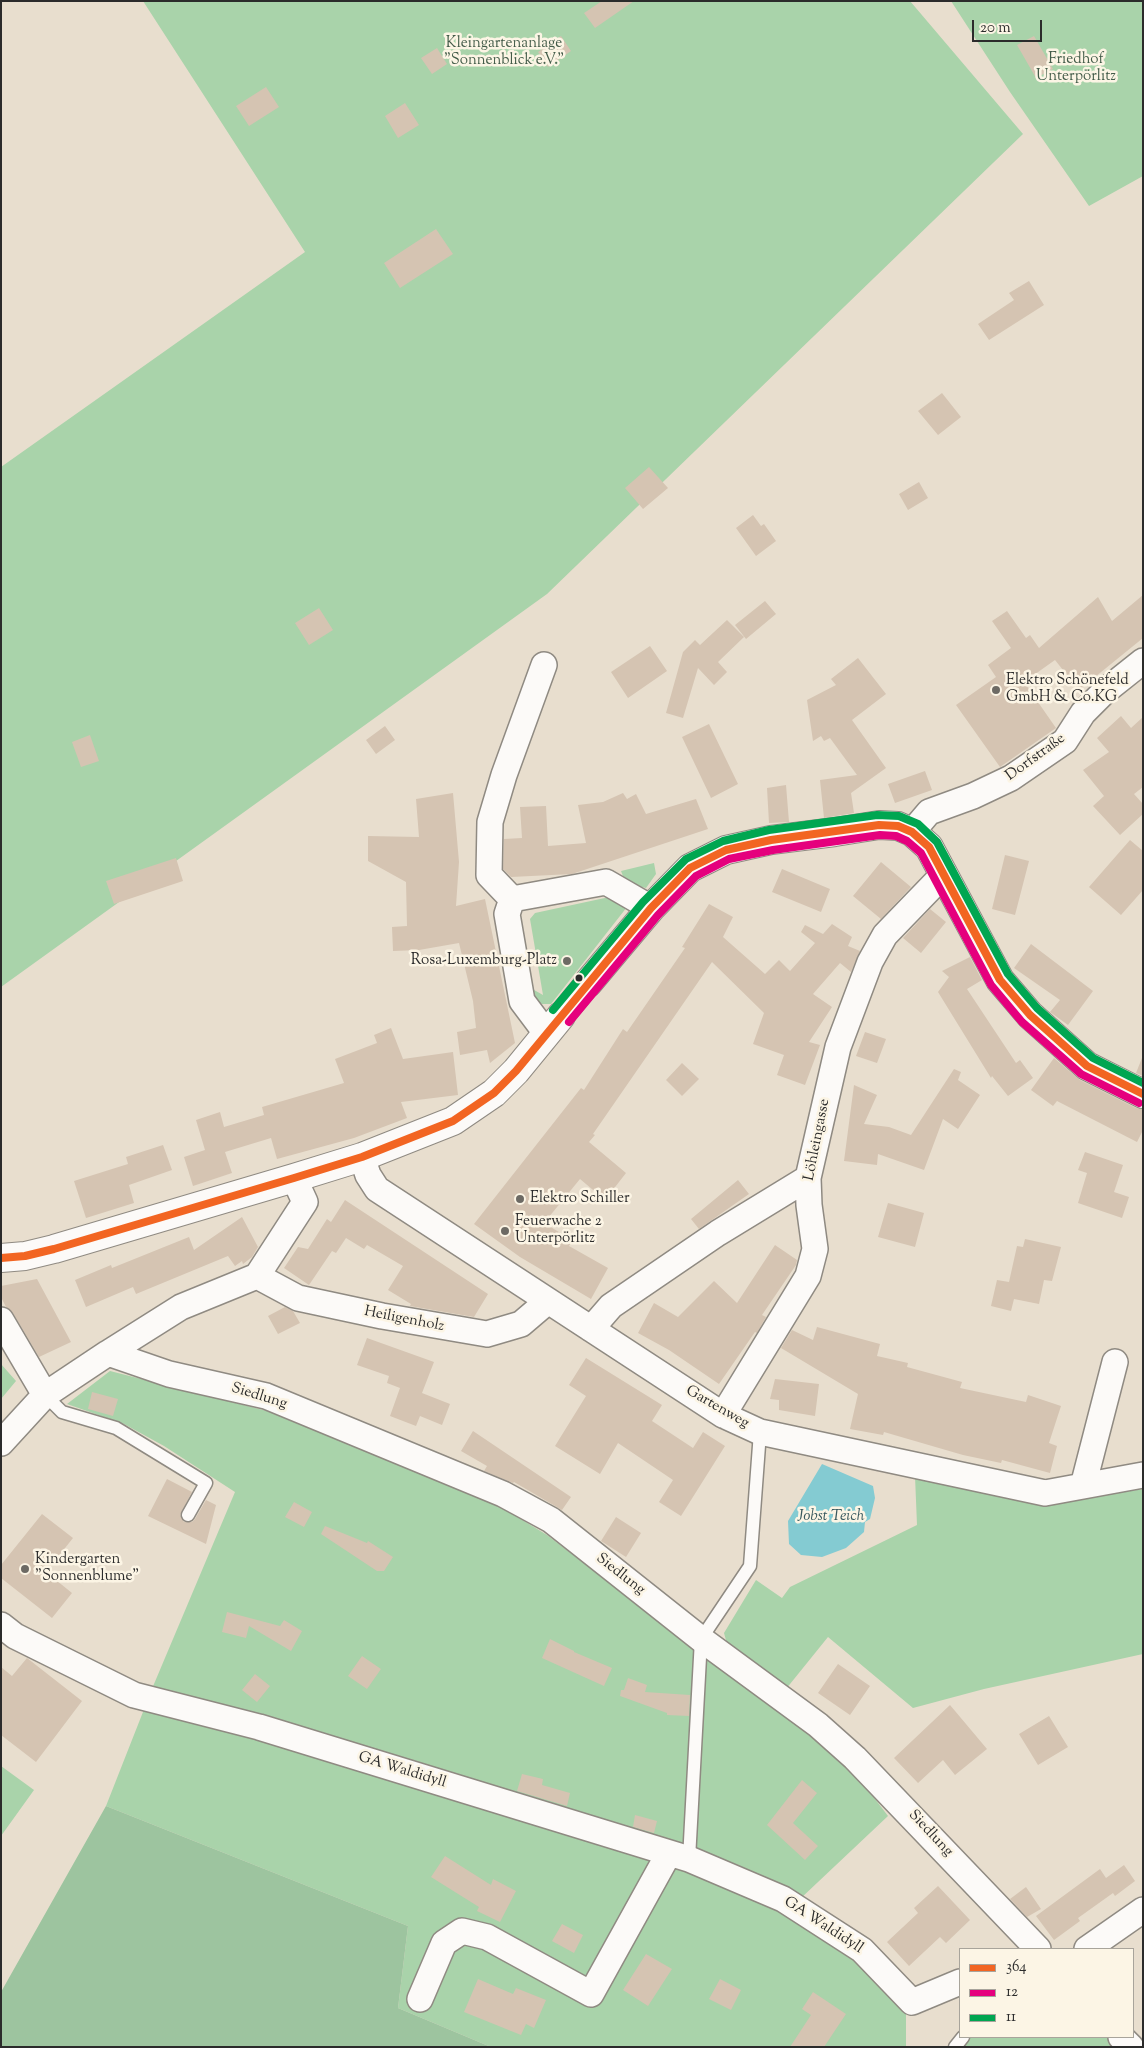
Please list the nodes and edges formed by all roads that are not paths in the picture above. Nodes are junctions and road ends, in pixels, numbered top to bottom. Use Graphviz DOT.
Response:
graph roads {
  1 [pos="1143,661"];
  2 [pos="544,665"];
  3 [pos="912,832"];
  4 [pos="944,874"];
  5 [pos="512,899"];
  6 [pos="651,908"];
  7 [pos="588,983"];
  8 [pos="554,1024"];
  9 [pos="1143,1094"];
  10 [pos="362,1157"];
  11 [pos="294,1178"];
  12 [pos="808,1178"];
  13 [pos="1,1258"];
  14 [pos="257,1276"];
  15 [pos="548,1301"];
  16 [pos="1,1320"];
  17 [pos="591,1329"];
  18 [pos="108,1353"];
  19 [pos="1115,1362"];
  20 [pos="45,1395"];
  21 [pos="723,1415"];
  22 [pos="760,1432"];
  23 [pos="1,1444"];
  24 [pos="1143,1475"];
  25 [pos="1083,1486"];
  26 [pos="188,1515"];
  27 [pos="1,1625"];
  28 [pos="701,1638"];
  29 [pos="679,1856"];
  30 [pos="1143,1910"];
  31 [pos="1037,1948"];
  32 [pos="1088,1948"];
  33 [pos="959,1982"];
  34 [pos="420,1999"];
  1 -- 3 [label="street, Dorfstraße"];
  2 -- 5 [label="street"];
  3 -- 4 [label="street"];
  3 -- 6 [label="street"];
  4 -- 9 [label="street"];
  4 -- 12 [label="street, Löhleingasse"];
  5 -- 6 [label="street"];
  5 -- 8 [label="street"];
  6 -- 7 [label="street"];
  7 -- 8 [label="street"];
  8 -- 10 [label="street"];
  10 -- 11 [label="street"];
  10 -- 15 [label="street, Gartenweg"];
  11 -- 13 [label="street"];
  11 -- 14 [label="street"];
  12 -- 17 [label="street"];
  12 -- 21 [label="street, Löhleingasse"];
  14 -- 15 [label="street, Heiligenholz"];
  14 -- 18 [label="street"];
  15 -- 17 [label="street, Gartenweg"];
  16 -- 20 [label="street"];
  17 -- 21 [label="street, Gartenweg"];
  18 -- 20 [label="street"];
  18 -- 28 [label="street, Siedlung"];
  19 -- 25 [label="street"];
  20 -- 23 [label="street"];
  20 -- 26 [label="lane"];
  21 -- 22 [label="street, Gartenweg"];
  22 -- 25 [label="street, Gartenweg"];
  22 -- 28 [label="lane"];
  24 -- 25 [label="street, Gartenweg"];
  27 -- 29 [label="street, GA Waldidyll"];
  28 -- 29 [label="lane"];
  28 -- 31 [label="street, Siedlung"];
  29 -- 33 [label="street, GA Waldidyll"];
  29 -- 34 [label="street"];
  30 -- 32 [label="street"];
}
